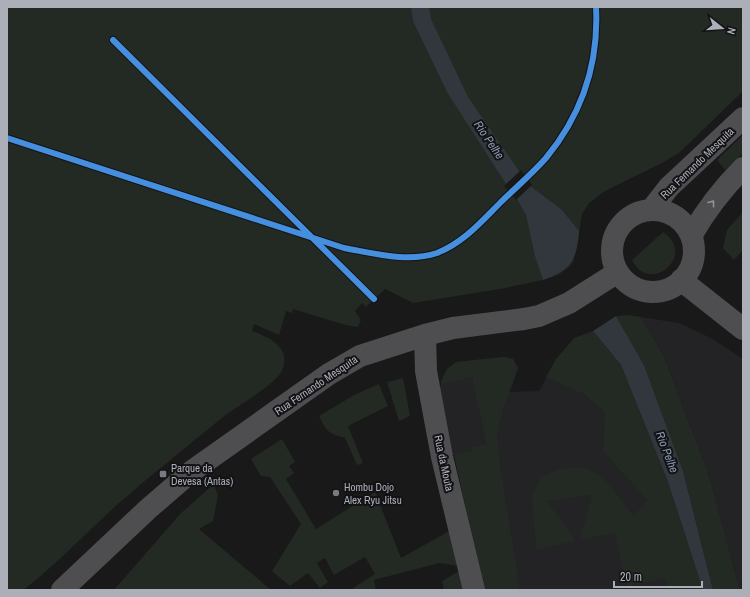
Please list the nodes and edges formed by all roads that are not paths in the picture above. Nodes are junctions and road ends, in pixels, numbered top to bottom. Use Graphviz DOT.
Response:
graph roads {
  1 [pos="743,118"];
  2 [pos="743,168"];
  3 [pos="651,210"];
  4 [pos="691,236"];
  5 [pos="618,272"];
  6 [pos="681,280"];
  7 [pos="743,328"];
  8 [pos="424,334"];
  9 [pos="62,590"];
  10 [pos="474,590"];
  1 -- 3 [label="street, Rua Fernando Mesquita"];
  4 -- 2 [label="street, one-way"];
  3 -- 4 [label="street, Rua Fernando Mesquita"];
  3 -- 5 [label="street, Rua Fernando Mesquita"];
  4 -- 6 [label="street, Rua Fernando Mesquita"];
  5 -- 6 [label="street, Rua Fernando Mesquita"];
  5 -- 8 [label="street, Rua Fernando Mesquita"];
  6 -- 7 [label="street"];
  8 -- 9 [label="street, Rua Fernando Mesquita"];
  8 -- 10 [label="street, Rua da Mouta"];
}
